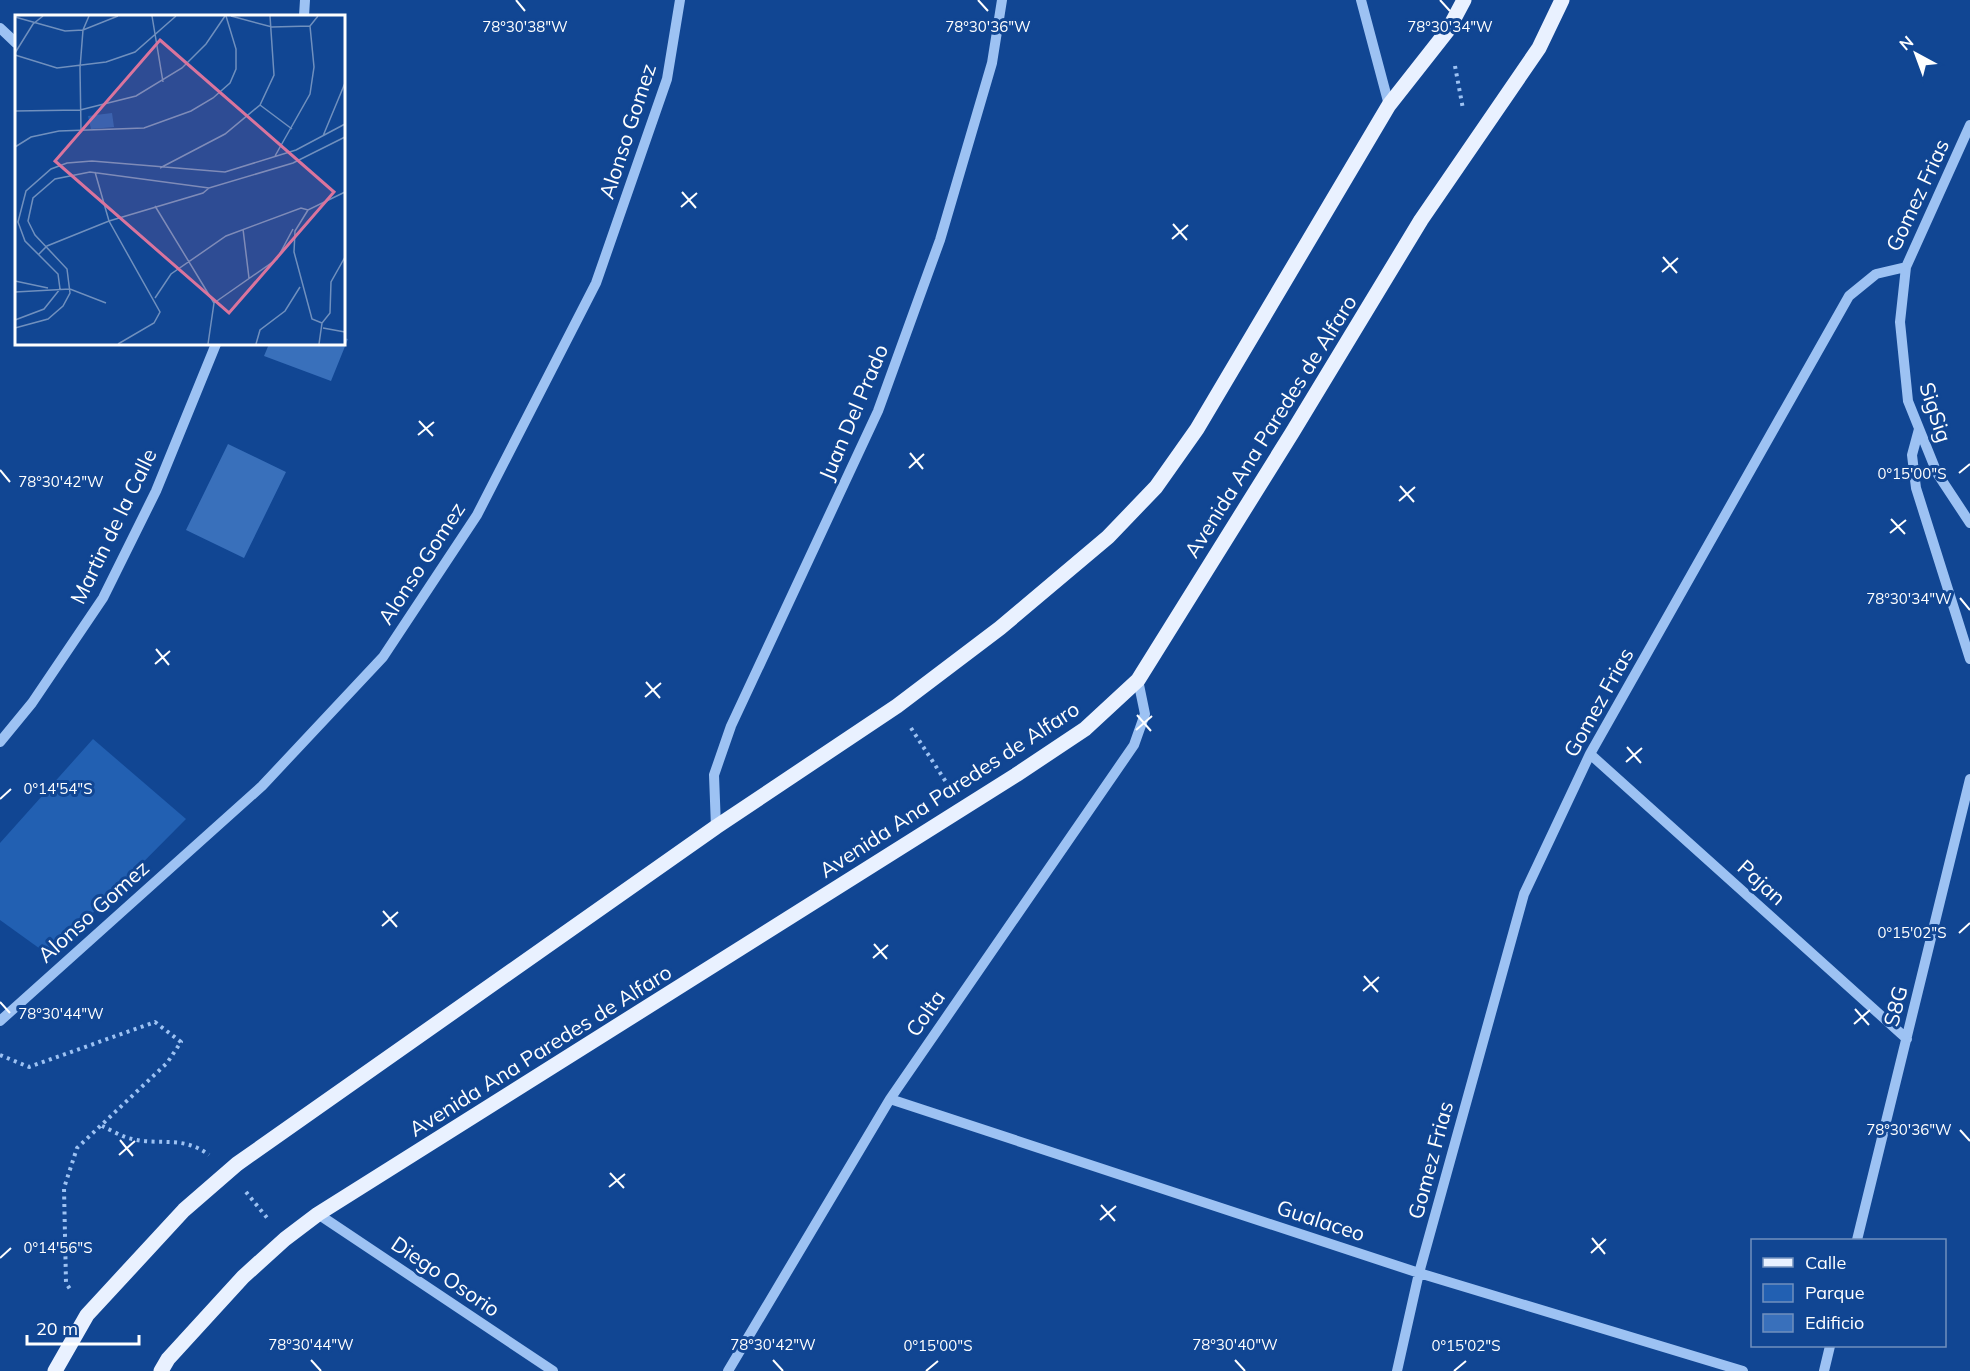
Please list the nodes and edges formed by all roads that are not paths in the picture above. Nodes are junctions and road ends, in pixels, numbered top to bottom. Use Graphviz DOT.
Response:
graph roads {
  1 [pos="305,0"];
  2 [pos="680,0"];
  3 [pos="1002,0"];
  4 [pos="1361,0"];
  5 [pos="1464,0"];
  6 [pos="1562,0"];
  7 [pos="304,15"];
  8 [pos="0,28"];
  9 [pos="15,42"];
  10 [pos="1389,105"];
  11 [pos="1970,126"];
  12 [pos="1906,267"];
  13 [pos="216,345"];
  14 [pos="1919,428"];
  15 [pos="1970,523"];
  16 [pos="1970,659"];
  17 [pos="1138,680"];
  18 [pos="0,742"];
  19 [pos="1590,754"];
  20 [pos="1970,779"];
  21 [pos="716,827"];
  22 [pos="0,1021"];
  23 [pos="1907,1039"];
  24 [pos="890,1099"];
  25 [pos="318,1214"];
  26 [pos="1857,1239"];
  27 [pos="1419,1273"];
  28 [pos="1830,1347"];
  29 [pos="55,1371"];
  30 [pos="161,1371"];
  31 [pos="553,1371"];
  32 [pos="728,1371"];
  33 [pos="1397,1371"];
  34 [pos="1743,1371"];
  35 [pos="1824,1371"];
  1 -- 7 [label="street"];
  2 -- 22 [label="street, Alonso Gomez"];
  3 -- 21 [label="street, Juan Del Prado"];
  4 -- 10 [label="street"];
  5 -- 10 [label="main road"];
  6 -- 17 [label="main road, Avenida Ana Paredes de Alfaro"];
  8 -- 9 [label="street"];
  10 -- 21 [label="main road"];
  11 -- 12 [label="street, Gomez Frias"];
  12 -- 14 [label="street, SigSig"];
  12 -- 19 [label="street, Gomez Frias"];
  13 -- 18 [label="street, Martin de la Calle"];
  14 -- 15 [label="street, SigSig"];
  14 -- 16 [label="street"];
  17 -- 24 [label="street, Colta"];
  17 -- 25 [label="main road, Avenida Ana Paredes de Alfaro"];
  19 -- 23 [label="street, Pajan"];
  19 -- 27 [label="street, Gomez Frias"];
  20 -- 23 [label="street, S8G"];
  21 -- 29 [label="main road"];
  23 -- 26 [label="street, S8G"];
  24 -- 27 [label="street, Gualaceo"];
  24 -- 32 [label="street, Colta"];
  25 -- 30 [label="main road, Avenida Ana Paredes de Alfaro"];
  25 -- 31 [label="street, Diego Osorio"];
  27 -- 33 [label="street, Gomez Frias"];
  27 -- 34 [label="street, Gualaceo"];
  28 -- 35 [label="street"];
}
